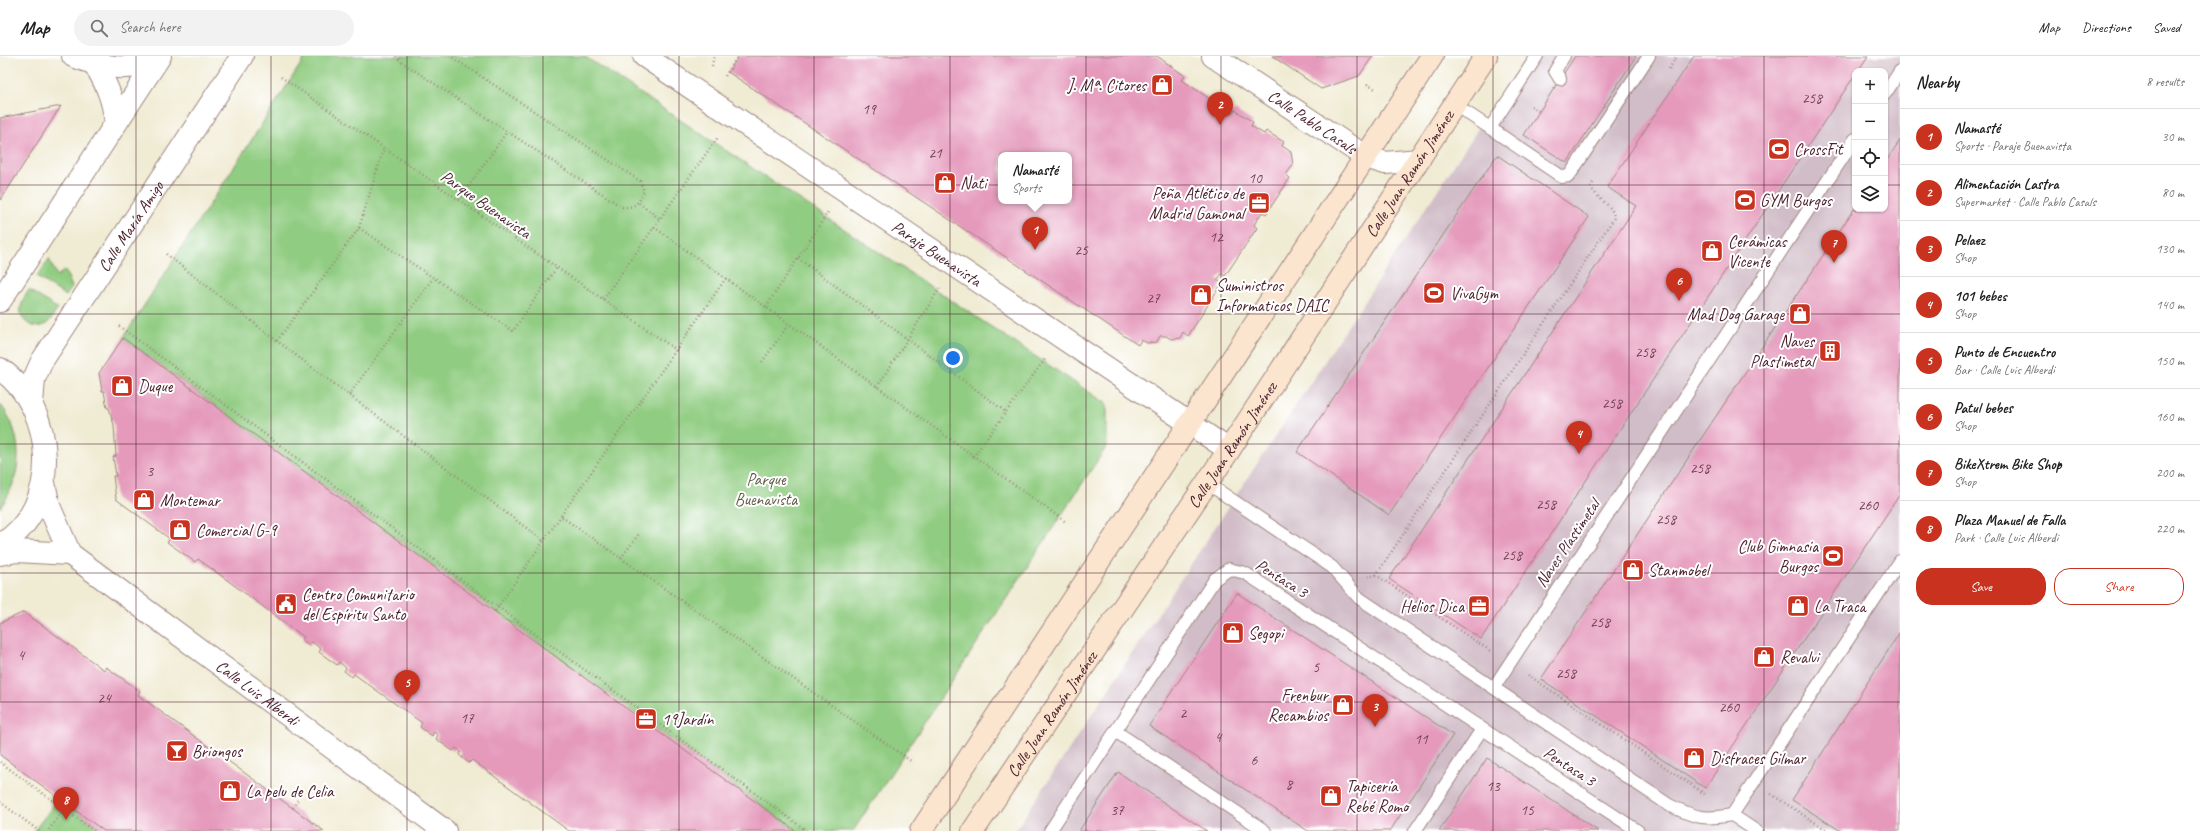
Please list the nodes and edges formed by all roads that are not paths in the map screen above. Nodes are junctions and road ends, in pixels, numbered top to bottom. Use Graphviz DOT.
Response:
graph roads {
  1 [pos="73,56"];
  2 [pos="242,56"];
  3 [pos="644,56"];
  4 [pos="1213,56"];
  5 [pos="1432,56"];
  6 [pos="1486,56"];
  7 [pos="1537,56"];
  8 [pos="1564,56"];
  9 [pos="1649,56"];
  10 [pos="158,59"];
  11 [pos="95,65"];
  12 [pos="1900,72"];
  13 [pos="1560,79"];
  14 [pos="1888,90"];
  15 [pos="1619,102"];
  16 [pos="1455,105"];
  17 [pos="1603,106"];
  18 [pos="116,123"];
  19 [pos="1490,128"];
  20 [pos="1854,140"];
  21 [pos="1366,157"];
  22 [pos="1419,160"];
  23 [pos="0,301"];
  24 [pos="0,369"];
  25 [pos="32,403"];
  26 [pos="1191,424"];
  27 [pos="1229,450"];
  28 [pos="44,483"];
  29 [pos="1207,483"];
  30 [pos="0,545"];
  31 [pos="0,554"];
  32 [pos="70,554"];
  33 [pos="1900,560"];
  34 [pos="1494,687"];
  35 [pos="1482,729"];
  36 [pos="1115,731"];
  37 [pos="1732,815"];
  38 [pos="1751,828"];
  39 [pos="445,831"];
  40 [pos="921,831"];
  41 [pos="973,831"];
  42 [pos="1050,831"];
  43 [pos="1265,831"];
  44 [pos="1415,831"];
  45 [pos="1638,831"];
  1 -- 11 [label="street"];
  2 -- 25 [label="street, Calle María Amigo"];
  3 -- 26 [label="street, Paraje Buenavista"];
  4 -- 21 [label="street, Calle Pablo Casals"];
  5 -- 21 [label="main road"];
  6 -- 16 [label="main road, Calle Juan Ramón Jiménez"];
  7 -- 19 [label="lane"];
  8 -- 13 [label="lane"];
  9 -- 15 [label="lane"];
  10 -- 11 [label="street"];
  10 -- 18 [label="street"];
  11 -- 18 [label="street"];
  12 -- 14 [label="lane"];
  15 -- 17 [label="lane"];
  15 -- 19 [label="lane"];
  16 -- 19 [label="lane"];
  16 -- 22 [label="main road, Calle Juan Ramón Jiménez"];
  18 -- 23 [label="street"];
  20 -- 34 [label="lane, Naves Plastimetal"];
  21 -- 22 [label="street, Calle Pablo Casals"];
  21 -- 26 [label="main road"];
  22 -- 27 [label="main road, Calle Juan Ramón Jiménez"];
  24 -- 25 [label="street"];
  25 -- 28 [label="street"];
  26 -- 27 [label="street, Paraje Buenavista"];
  26 -- 40 [label="main road"];
  27 -- 29 [label="main road, Calle Juan Ramón Jiménez"];
  28 -- 30 [label="street"];
  28 -- 32 [label="street, Calle Luis Alberdi"];
  29 -- 34 [label="lane"];
  29 -- 41 [label="main road, Calle Juan Ramón Jiménez"];
  31 -- 32 [label="street"];
  32 -- 39 [label="street, Calle Luis Alberdi"];
  33 -- 37 [label="lane"];
  34 -- 37 [label="lane"];
  35 -- 36 [label="lane, Pentasa 3"];
  35 -- 44 [label="lane"];
  35 -- 45 [label="lane, Pentasa 3"];
  36 -- 42 [label="lane, Pentasa 3"];
  36 -- 43 [label="lane"];
  37 -- 38 [label="lane"];
}
